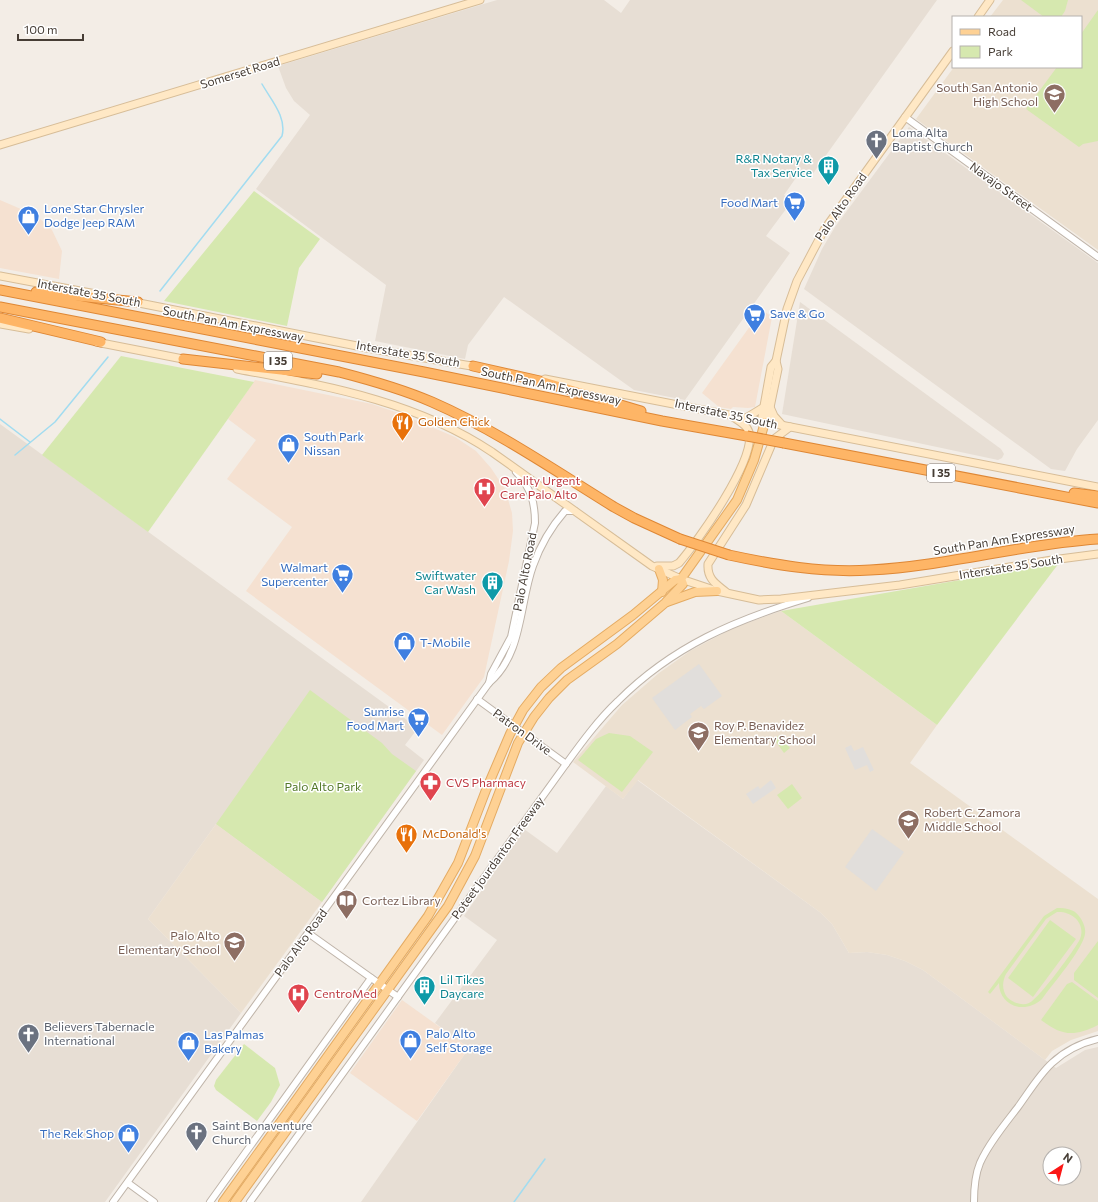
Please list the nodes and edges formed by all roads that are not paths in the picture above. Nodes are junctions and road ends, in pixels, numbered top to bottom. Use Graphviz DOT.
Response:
graph roads {
  1 [pos="480,0"];
  2 [pos="990,0"];
  3 [pos="979,16"];
  4 [pos="952,52"];
  5 [pos="905,117"];
  6 [pos="0,145"];
  7 [pos="1098,257"];
  8 [pos="0,276"];
  9 [pos="0,287"];
  10 [pos="0,290"];
  11 [pos="793,291"];
  12 [pos="138,302"];
  13 [pos="0,307"];
  14 [pos="0,318"];
  15 [pos="0,324"];
  16 [pos="101,342"];
  17 [pos="183,359"];
  18 [pos="473,366"];
  19 [pos="430,401"];
  20 [pos="767,407"];
  21 [pos="729,414"];
  22 [pos="746,418"];
  23 [pos="765,422"];
  24 [pos="787,427"];
  25 [pos="747,436"];
  26 [pos="508,464"];
  27 [pos="1098,487"];
  28 [pos="1015,488"];
  29 [pos="1098,496"];
  30 [pos="1098,504"];
  31 [pos="575,511"];
  32 [pos="1098,539"];
  33 [pos="1098,554"];
  34 [pos="656,567"];
  35 [pos="681,579"];
  36 [pos="717,591"];
  37 [pos="662,592"];
  38 [pos="730,595"];
  39 [pos="815,596"];
  40 [pos="665,603"];
  41 [pos="488,683"];
  42 [pos="477,699"];
  43 [pos="514,726"];
  44 [pos="523,733"];
  45 [pos="566,764"];
  46 [pos="308,933"];
  47 [pos="371,978"];
  48 [pos="380,985"];
  49 [pos="388,991"];
  50 [pos="398,997"];
  51 [pos="1098,1039"];
  52 [pos="128,1183"];
  53 [pos="113,1202"];
  54 [pos="154,1202"];
  55 [pos="210,1202"];
  56 [pos="223,1202"];
  57 [pos="235,1202"];
  58 [pos="250,1202"];
  59 [pos="974,1202"];
  1 -- 6 [label="main road, Somerset Road"];
  2 -- 3 [label="main road"];
  4 -- 5 [label="main road, Palo Alto Road"];
  5 -- 7 [label="street, Navajo Street"];
  5 -- 11 [label="main road, Palo Alto Road"];
  8 -- 12 [label="main road, Interstate 35 South"];
  9 -- 12 [label="highway"];
  10 -- 25 [label="highway, South Pan Am Expressway / I 35"];
  11 -- 20 [label="main road, Poteet Jourdanton Freeway"];
  12 -- 18 [label="main road, Interstate 35 South"];
  13 -- 19 [label="highway, I 35"];
  14 -- 16 [label="highway"];
  15 -- 16 [label="main road"];
  16 -- 17 [label="main road"];
  17 -- 19 [label="highway"];
  17 -- 26 [label="main road, Interstate 35 South"];
  18 -- 21 [label="main road, Interstate 35 South"];
  18 -- 25 [label="highway"];
  19 -- 32 [label="highway, South Pan Am Expressway / I 35, bridge"];
  20 -- 22 [label="main road"];
  20 -- 23 [label="main road, Poteet Jourdanton Freeway"];
  20 -- 24 [label="main road"];
  21 -- 22 [label="main road, Interstate 35 South"];
  21 -- 34 [label="main road"];
  22 -- 23 [label="main road, Interstate 35 South"];
  23 -- 24 [label="main road, Interstate 35 South"];
  23 -- 35 [label="main road, Poteet Jourdanton Freeway"];
  24 -- 27 [label="main road, Interstate 35 South"];
  24 -- 38 [label="main road"];
  25 -- 28 [label="highway, South Pan Am Expressway / I 35, bridge"];
  26 -- 31 [label="main road, Interstate 35 South"];
  26 -- 41 [label="street, Palo Alto Road"];
  28 -- 29 [label="highway"];
  28 -- 30 [label="highway, South Pan Am Expressway / I 35"];
  31 -- 34 [label="main road, Interstate 35 South"];
  31 -- 41 [label="street, Palo Alto Road"];
  33 -- 39 [label="main road, Interstate 35 South"];
  34 -- 35 [label="main road, Interstate 35 South"];
  34 -- 37 [label="main road"];
  35 -- 36 [label="main road, Interstate 35 South"];
  35 -- 37 [label="main road, Poteet Jourdanton Freeway"];
  35 -- 40 [label="main road, Poteet Jourdanton Freeway"];
  36 -- 38 [label="main road, Interstate 35 South"];
  36 -- 40 [label="main road"];
  37 -- 43 [label="main road, Poteet Jourdanton Freeway"];
  38 -- 39 [label="main road, Interstate 35 South"];
  39 -- 45 [label="street, Poteet Jourdanton Freeway"];
  40 -- 44 [label="main road, Poteet Jourdanton Freeway"];
  41 -- 42 [label="street, Palo Alto Road"];
  42 -- 43 [label="street, Patron Drive"];
  42 -- 46 [label="street, Palo Alto Road"];
  43 -- 44 [label="street, Patron Drive"];
  43 -- 48 [label="main road, Poteet Jourdanton Freeway"];
  44 -- 45 [label="street, Patron Drive"];
  44 -- 49 [label="main road, Poteet Jourdanton Freeway"];
  45 -- 50 [label="street, Poteet Jourdanton Freeway"];
  46 -- 47 [label="street"];
  46 -- 52 [label="street, Palo Alto Road"];
  47 -- 48 [label="street"];
  47 -- 55 [label="street"];
  48 -- 49 [label="street"];
  48 -- 56 [label="main road, Poteet Jourdanton Freeway"];
  49 -- 50 [label="street"];
  49 -- 57 [label="main road, Poteet Jourdanton Freeway"];
  50 -- 58 [label="street, Poteet Jourdanton Freeway"];
  51 -- 59 [label="street"];
  52 -- 53 [label="street, Palo Alto Road"];
  52 -- 54 [label="street"];
}
